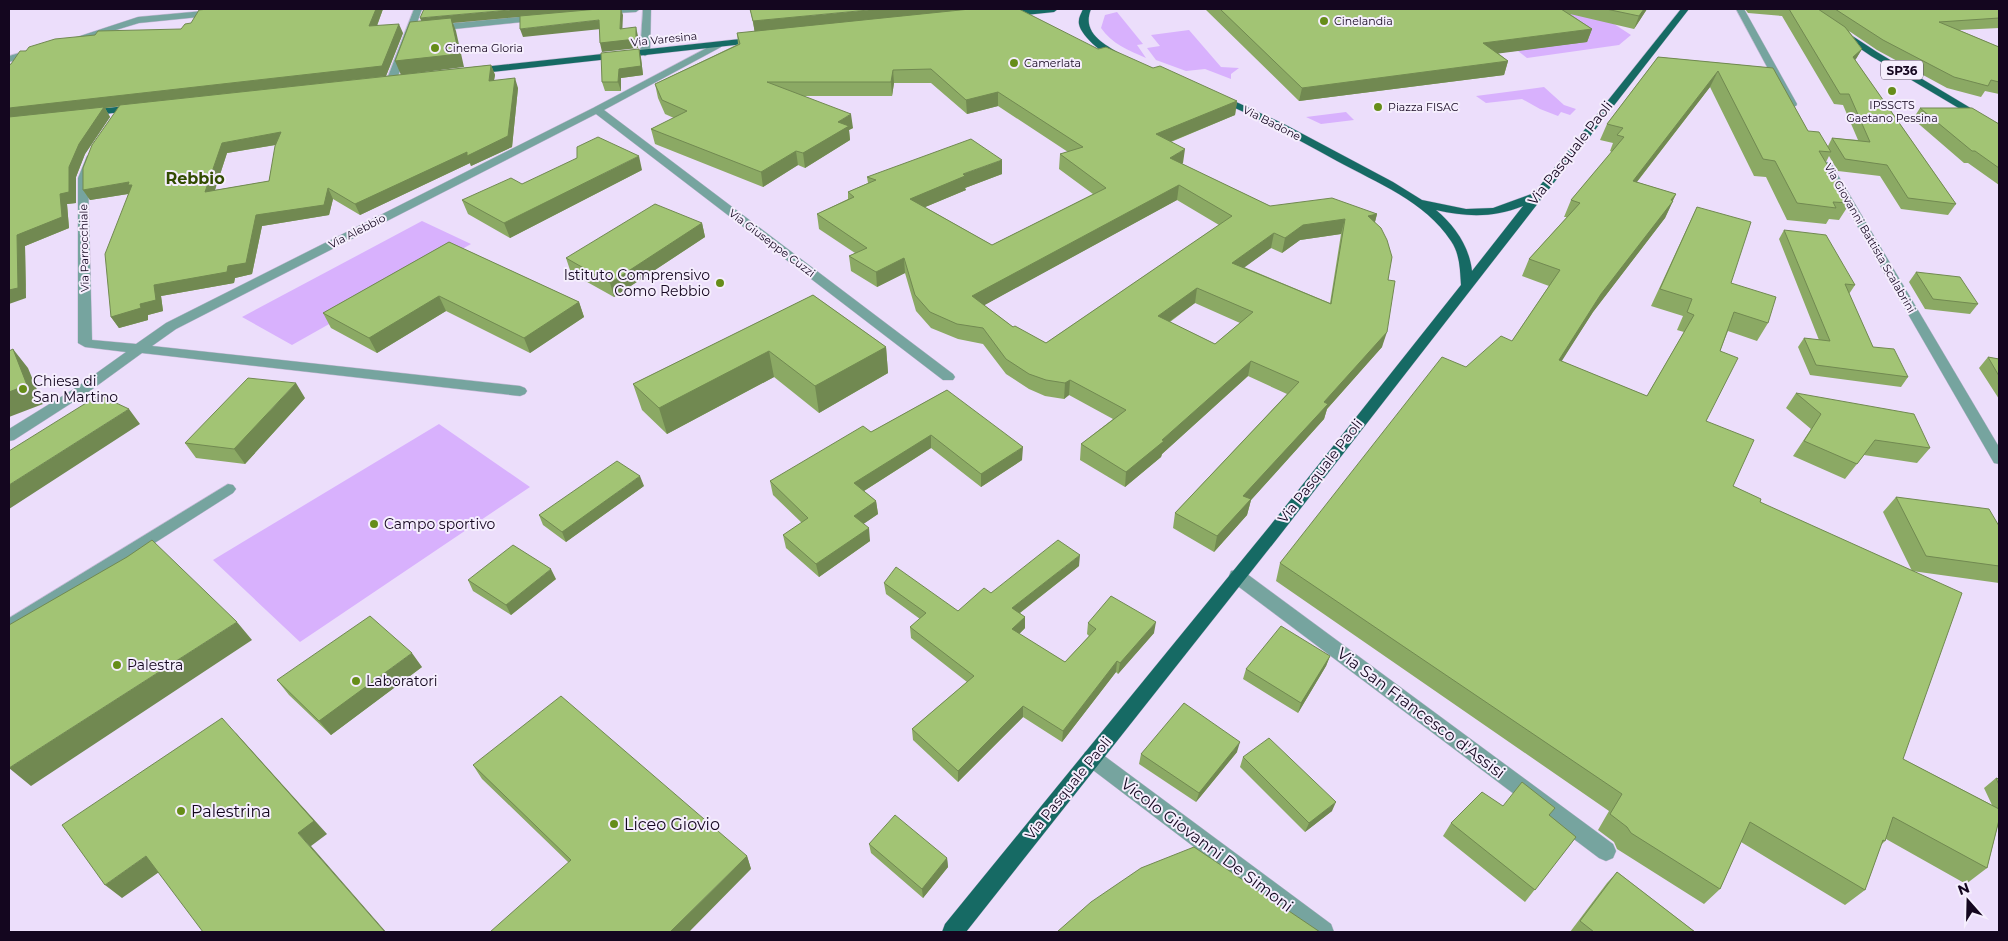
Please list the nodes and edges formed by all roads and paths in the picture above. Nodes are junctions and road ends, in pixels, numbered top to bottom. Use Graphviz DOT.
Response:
graph roads {
  1 [pos="249,9"];
  2 [pos="418,9"];
  3 [pos="636,9"];
  4 [pos="646,9"];
  5 [pos="1054,9"];
  6 [pos="1087,9"];
  7 [pos="1685,9"];
  8 [pos="1728,9"];
  9 [pos="1806,9"];
  10 [pos="1742,12"];
  11 [pos="588,14"];
  12 [pos="548,17"];
  13 [pos="1035,20"];
  14 [pos="411,31"];
  15 [pos="767,40"];
  16 [pos="64,42"];
  17 [pos="1083,42"];
  18 [pos="718,45"];
  19 [pos="46,48"];
  20 [pos="646,53"];
  21 [pos="9,59"];
  22 [pos="467,72"];
  23 [pos="392,80"];
  24 [pos="1209,94"];
  25 [pos="141,108"];
  26 [pos="122,110"];
  27 [pos="597,110"];
  28 [pos="77,115"];
  29 [pos="1799,117"];
  30 [pos="112,125"];
  31 [pos="1999,129"];
  32 [pos="97,147"];
  33 [pos="1819,151"];
  34 [pos="1542,190"];
  35 [pos="1417,201"];
  36 [pos="1467,286"];
  37 [pos="140,348"];
  38 [pos="948,377"];
  39 [pos="520,390"];
  40 [pos="9,436"];
  41 [pos="1999,459"];
  42 [pos="228,489"];
  43 [pos="1237,576"];
  44 [pos="9,627"];
  45 [pos="1092,758"];
  46 [pos="1606,851"];
  47 [pos="953,932"];
  48 [pos="1323,932"];
  1 -- 16 [label="street"];
  2 -- 14 [label="street"];
  3 -- 11 [label="street"];
  4 -- 20 [label="street"];
  5 -- 13 [label="main road"];
  6 -- 17 [label="main road"];
  7 -- 34 [label="main road, Via Pasquale Paoli"];
  8 -- 10 [label="street"];
  9 -- 31 [label="main road, SP36"];
  10 -- 29 [label="street"];
  12 -- 14 [label="street"];
  14 -- 23 [label="street"];
  15 -- 18 [label="main road, Via Varesina"];
  18 -- 20 [label="main road, Via Varesina"];
  18 -- 27 [label="street, Via Alebbio"];
  19 -- 21 [label="street"];
  20 -- 22 [label="main road, Via Varesina"];
  24 -- 35 [label="main road, Via Badone"];
  25 -- 26 [label="main road"];
  26 -- 28 [label="main road"];
  26 -- 30 [label="street"];
  27 -- 37 [label="street, Via Alebbio"];
  27 -- 38 [label="street, Via Giuseppe Cuzzi"];
  32 -- 37 [label="street, Via Parrocchiale"];
  33 -- 41 [label="street, Via Giovanni Battista Scalabrini"];
  34 -- 35 [label="main road, Via Badone"];
  34 -- 36 [label="main road, Via Pasquale Paoli"];
  35 -- 36 [label="main road, Via Badone"];
  36 -- 43 [label="main road, Via Pasquale Paoli"];
  37 -- 39 [label="street"];
  37 -- 40 [label="street, Via Alebbio"];
  42 -- 44 [label="street"];
  43 -- 45 [label="main road, Via Pasquale Paoli"];
  43 -- 46 [label="street, Via San Francesco d'Assisi"];
  45 -- 47 [label="main road, Via Pasquale Paoli"];
  45 -- 48 [label="street, Vicolo Giovanni De Simoni"];
}
